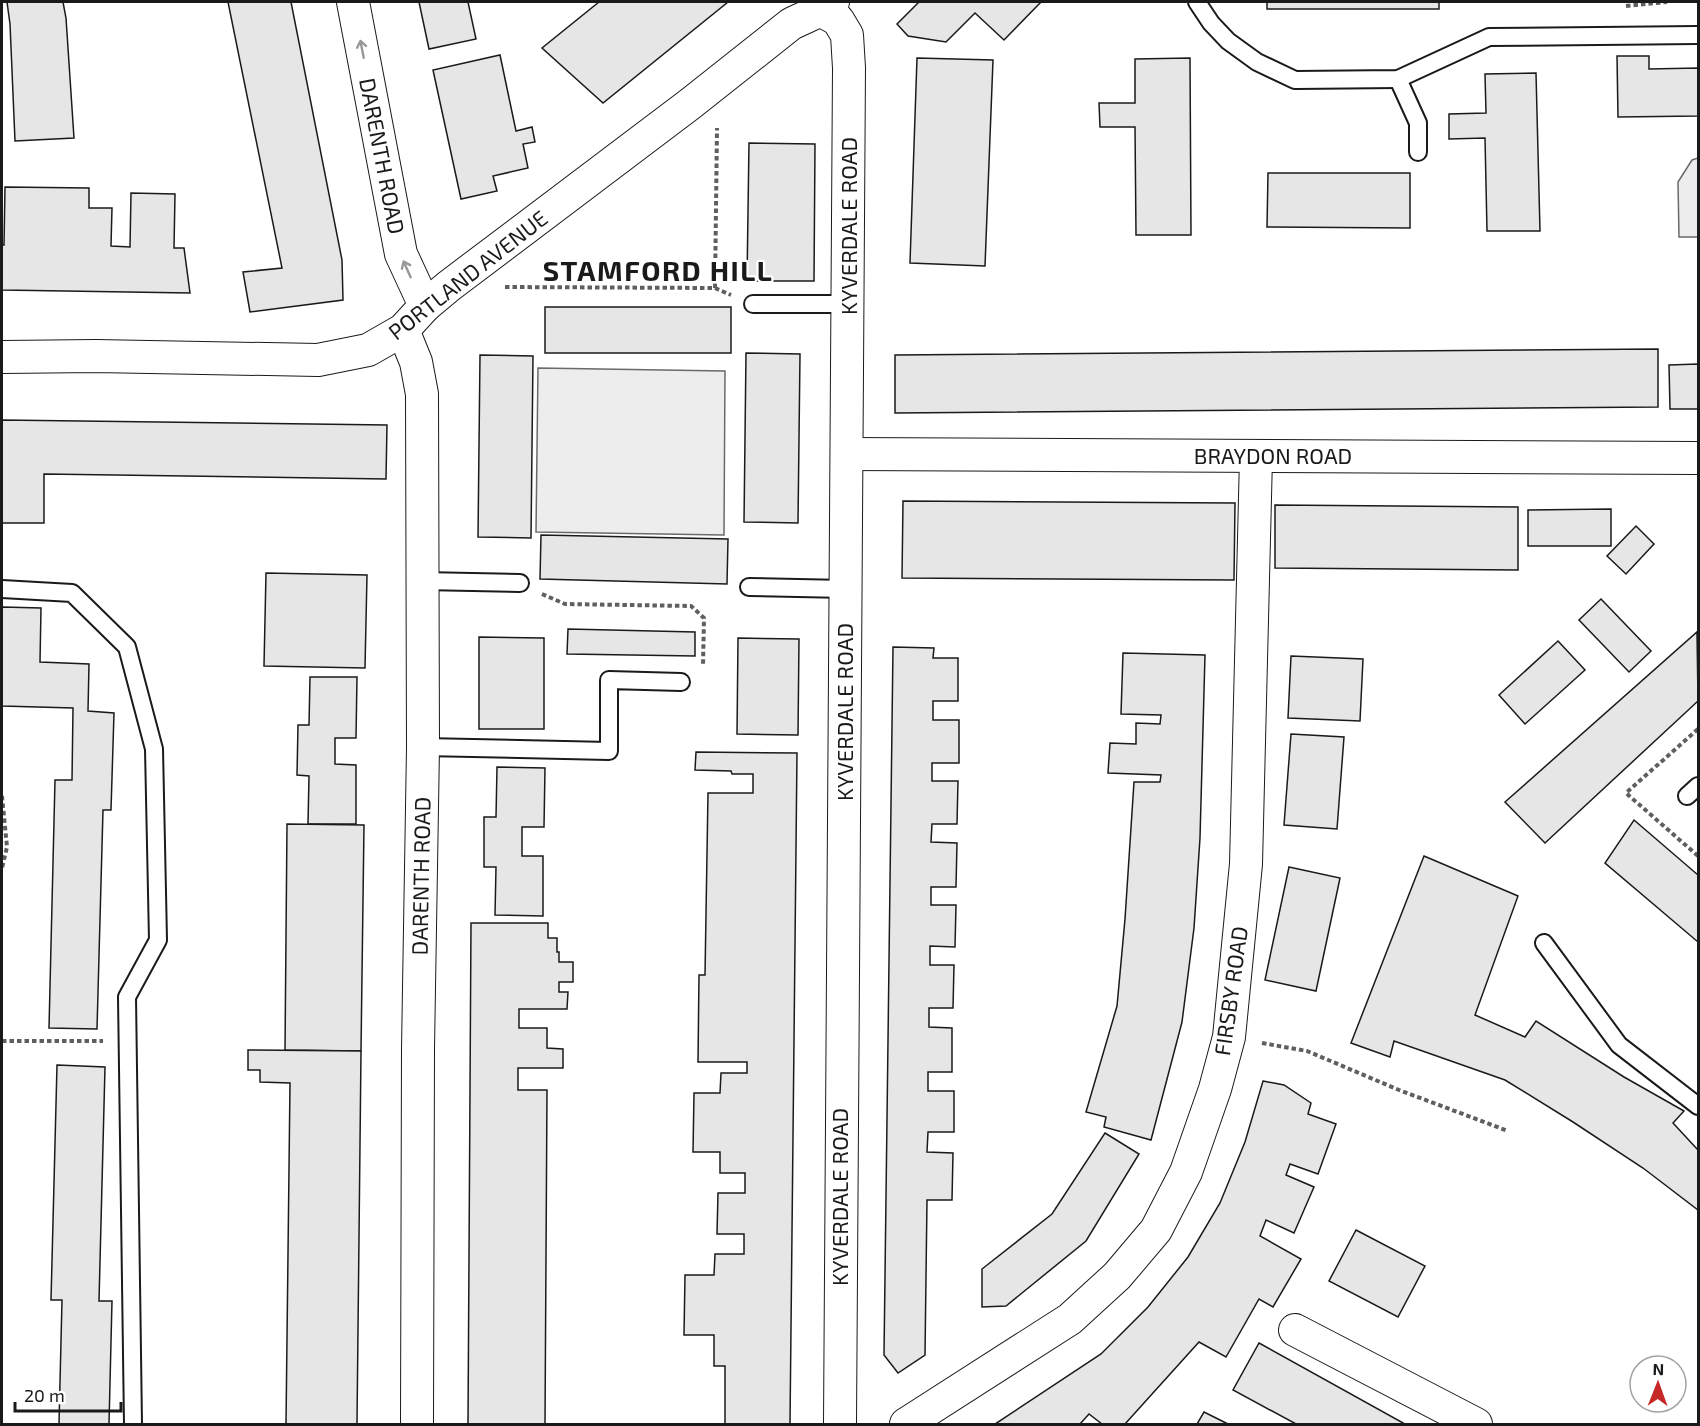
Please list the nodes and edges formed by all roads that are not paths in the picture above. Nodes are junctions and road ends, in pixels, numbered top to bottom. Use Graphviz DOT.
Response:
graph roads {
  1 [pos="352,2"];
  2 [pos="1197,2"];
  3 [pos="827,6"];
  4 [pos="1698,35"];
  5 [pos="1398,79"];
  6 [pos="1418,152"];
  7 [pos="753,304"];
  8 [pos="849,304"];
  9 [pos="425,306"];
  10 [pos="403,330"];
  11 [pos="2,357"];
  12 [pos="847,454"];
  13 [pos="1256,457"];
  14 [pos="1698,458"];
  15 [pos="422,581"];
  16 [pos="520,583"];
  17 [pos="748,587"];
  18 [pos="846,589"];
  19 [pos="2,590"];
  20 [pos="681,682"];
  21 [pos="423,747"];
  22 [pos="1544,943"];
  23 [pos="1698,1106"];
  24 [pos="1295,1330"];
  25 [pos="134,1425"];
  26 [pos="417,1425"];
  27 [pos="840,1425"];
  28 [pos="906,1425"];
  29 [pos="1476,1425"];
  9 -- 1 [label="street, DARENTH ROAD, one-way"];
  2 -- 5 [label="lane"];
  3 -- 8 [label="street, KYVERDALE ROAD"];
  3 -- 9 [label="street, PORTLAND AVENUE"];
  4 -- 5 [label="lane"];
  5 -- 6 [label="lane"];
  7 -- 8 [label="lane"];
  8 -- 12 [label="street, KYVERDALE ROAD"];
  9 -- 10 [label="street, PORTLAND AVENUE"];
  10 -- 11 [label="street, PORTLAND AVENUE"];
  10 -- 15 [label="street, DARENTH ROAD"];
  12 -- 13 [label="street, BRAYDON ROAD"];
  12 -- 18 [label="street, KYVERDALE ROAD"];
  13 -- 14 [label="street, BRAYDON ROAD"];
  13 -- 28 [label="street, FIRSBY ROAD"];
  15 -- 16 [label="lane"];
  15 -- 21 [label="street, DARENTH ROAD"];
  17 -- 18 [label="lane"];
  18 -- 27 [label="street, KYVERDALE ROAD"];
  19 -- 25 [label="lane"];
  20 -- 21 [label="lane"];
  21 -- 26 [label="street, DARENTH ROAD"];
  22 -- 23 [label="lane"];
  24 -- 29 [label="street"];
}
